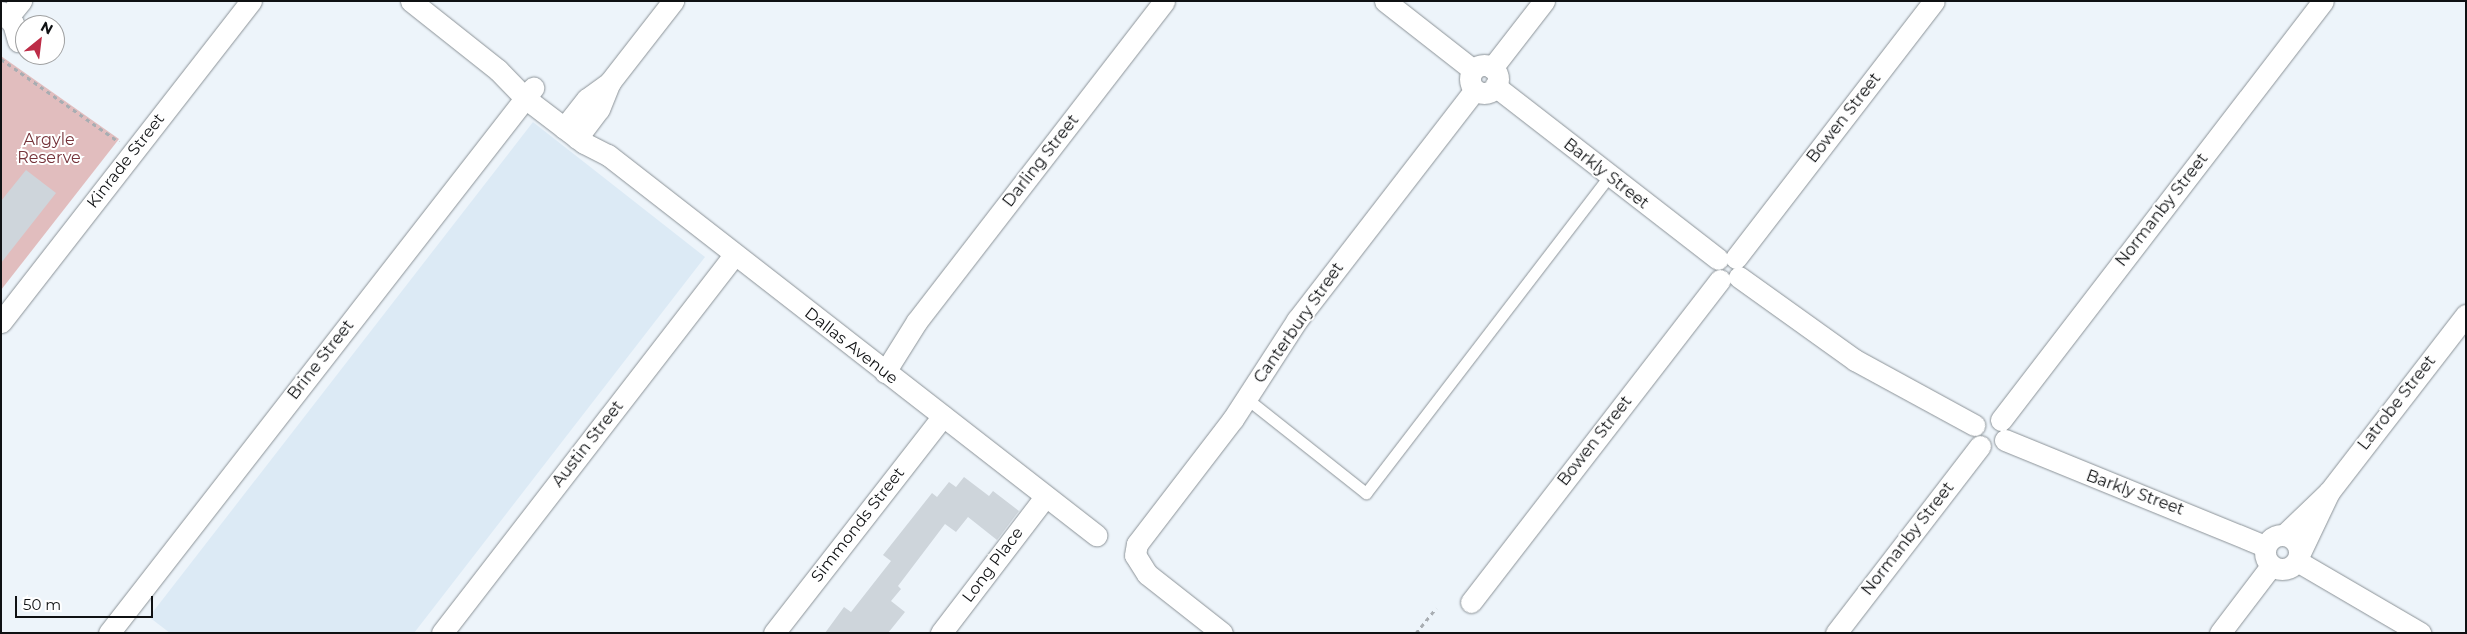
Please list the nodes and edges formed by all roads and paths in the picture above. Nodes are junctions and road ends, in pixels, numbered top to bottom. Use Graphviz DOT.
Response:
graph roads {
  1 [pos="251,1"];
  2 [pos="411,1"];
  3 [pos="673,1"];
  4 [pos="1164,1"];
  5 [pos="1385,1"];
  6 [pos="1544,1"];
  7 [pos="1934,1"];
  8 [pos="2323,1"];
  9 [pos="10,10"];
  10 [pos="15,29"];
  11 [pos="1,59"];
  12 [pos="1484,79"];
  13 [pos="529,93"];
  14 [pos="574,128"];
  15 [pos="119,142"];
  16 [pos="1608,178"];
  17 [pos="734,255"];
  18 [pos="1728,268"];
  19 [pos="2466,315"];
  20 [pos="1,322"];
  21 [pos="881,368"];
  22 [pos="1246,398"];
  23 [pos="942,416"];
  24 [pos="1974,425"];
  25 [pos="2003,430"];
  26 [pos="1980,446"];
  27 [pos="2329,492"];
  28 [pos="1046,497"];
  29 [pos="2284,534"];
  30 [pos="1096,535"];
  31 [pos="2268,556"];
  32 [pos="2298,558"];
  33 [pos="1470,602"];
  34 [pos="1436,608"];
  35 [pos="109,633"];
  36 [pos="442,633"];
  37 [pos="774,633"];
  38 [pos="941,633"];
  39 [pos="1222,633"];
  40 [pos="1416,633"];
  41 [pos="1836,633"];
  42 [pos="2220,633"];
  43 [pos="2420,633"];
  1 -- 20 [label="street, Kinrade Street"];
  2 -- 13 [label="street, Dallas Avenue"];
  3 -- 14 [label="street"];
  4 -- 21 [label="street, Darling Street"];
  5 -- 12 [label="street, Barkly Street"];
  6 -- 12 [label="street, Canterbury Street"];
  7 -- 18 [label="street, Bowen Street"];
  8 -- 25 [label="street, Normanby Street"];
  9 -- 10 [label="street"];
  11 -- 15 [label="path"];
  12 -- 16 [label="street, Barkly Street"];
  12 -- 22 [label="street, Canterbury Street"];
  13 -- 14 [label="street, Dallas Avenue"];
  13 -- 35 [label="street, Brine Street"];
  14 -- 17 [label="street, Dallas Avenue"];
  16 -- 18 [label="street, Barkly Street"];
  16 -- 22 [label="lane"];
  17 -- 21 [label="street, Dallas Avenue"];
  17 -- 36 [label="street, Austin Street"];
  18 -- 24 [label="street, Barkly Street"];
  18 -- 33 [label="street, Bowen Street"];
  19 -- 27 [label="street, Latrobe Street"];
  21 -- 23 [label="street, Dallas Avenue"];
  22 -- 39 [label="street, Canterbury Street"];
  23 -- 28 [label="street, Dallas Avenue"];
  23 -- 37 [label="street, Simmonds Street"];
  24 -- 25 [label="street"];
  24 -- 26 [label="street"];
  25 -- 26 [label="street"];
  25 -- 31 [label="street, Barkly Street"];
  26 -- 41 [label="street, Normanby Street"];
  27 -- 29 [label="street, Latrobe Street"];
  27 -- 32 [label="street, Latrobe Street"];
  28 -- 30 [label="street, Dallas Avenue"];
  28 -- 38 [label="street, Long Place"];
  29 -- 31 [label="street, Latrobe Street"];
  29 -- 32 [label="street"];
  31 -- 32 [label="street"];
  31 -- 42 [label="street"];
  32 -- 43 [label="street"];
  34 -- 40 [label="path"];
}
